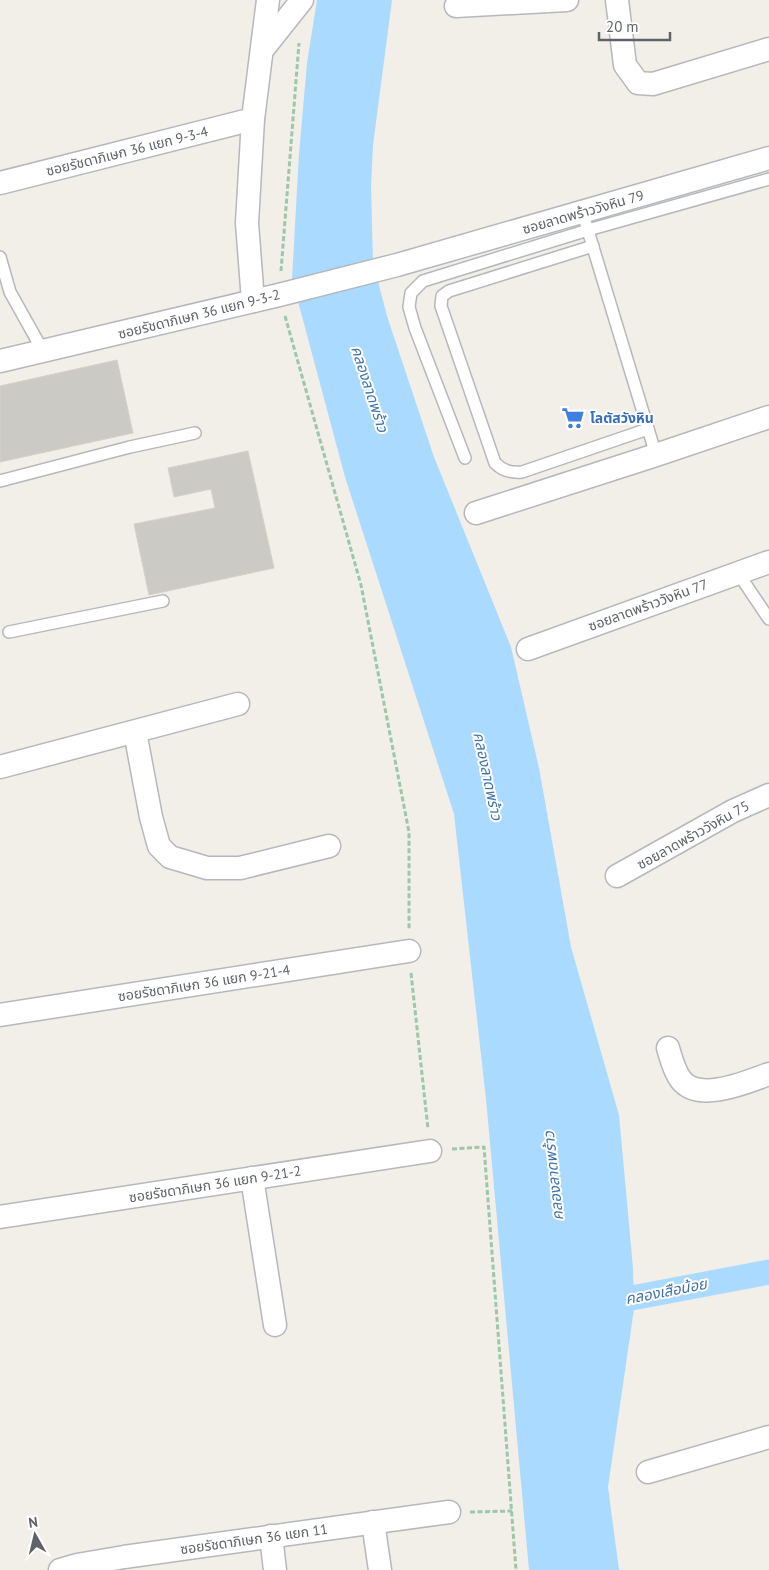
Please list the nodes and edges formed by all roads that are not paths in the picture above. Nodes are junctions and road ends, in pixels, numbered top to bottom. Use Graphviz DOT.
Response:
graph roads {
  1 [pos="268,0"];
  2 [pos="302,0"];
  3 [pos="567,0"];
  4 [pos="617,0"];
  5 [pos="456,6"];
  6 [pos="263,49"];
  7 [pos="769,49"];
  8 [pos="253,119"];
  9 [pos="769,158"];
  10 [pos="769,180"];
  11 [pos="0,183"];
  12 [pos="585,221"];
  13 [pos="593,246"];
  14 [pos="0,257"];
  15 [pos="397,265"];
  16 [pos="253,301"];
  17 [pos="43,351"];
  18 [pos="0,361"];
  19 [pos="769,417"];
  20 [pos="648,429"];
  21 [pos="195,433"];
  22 [pos="656,455"];
  23 [pos="465,458"];
  24 [pos="0,481"];
  25 [pos="476,513"];
  26 [pos="769,562"];
  27 [pos="738,573"];
  28 [pos="163,601"];
  29 [pos="769,619"];
  30 [pos="9,632"];
  31 [pos="528,649"];
  32 [pos="238,704"];
  33 [pos="135,732"];
  34 [pos="0,767"];
  35 [pos="769,796"];
  36 [pos="329,846"];
  37 [pos="617,876"];
  38 [pos="409,951"];
  39 [pos="0,1015"];
  40 [pos="668,1048"];
  41 [pos="769,1074"];
  42 [pos="430,1151"];
  43 [pos="252,1178"];
  44 [pos="0,1217"];
  45 [pos="275,1325"];
  46 [pos="769,1437"];
  47 [pos="648,1472"];
  48 [pos="449,1512"];
  49 [pos="373,1522"];
  50 [pos="271,1536"];
  51 [pos="160,1562"];
  52 [pos="60,1570"];
  53 [pos="275,1570"];
  54 [pos="380,1570"];
  1 -- 6 [label="street"];
  2 -- 6 [label="street"];
  3 -- 5 [label="street"];
  4 -- 7 [label="street"];
  6 -- 8 [label="street"];
  8 -- 11 [label="street, ซอยรัชดาภิเษก 36 แยก 9-3-4"];
  8 -- 16 [label="street"];
  9 -- 12 [label="street, ซอยลาดพร้าววังหิน 79"];
  10 -- 12 [label="lane"];
  12 -- 13 [label="lane"];
  12 -- 15 [label="street, ซอยลาดพร้าววังหิน 79"];
  12 -- 23 [label="lane"];
  13 -- 20 [label="lane"];
  13 -- 20 [label="lane"];
  14 -- 17 [label="lane"];
  15 -- 16 [label="street, ซอยรัชดาภิเษก 36 แยก 9-3-2"];
  16 -- 17 [label="street, ซอยรัชดาภิเษก 36 แยก 9-3-2"];
  17 -- 18 [label="street, ซอยรัชดาภิเษก 36 แยก 9-3-2"];
  19 -- 22 [label="street"];
  20 -- 22 [label="lane"];
  21 -- 24 [label="lane"];
  22 -- 25 [label="street"];
  26 -- 27 [label="street, ซอยลาดพร้าววังหิน 77"];
  27 -- 29 [label="lane"];
  27 -- 31 [label="street, ซอยลาดพร้าววังหิน 77"];
  28 -- 30 [label="lane"];
  32 -- 33 [label="street"];
  33 -- 34 [label="street"];
  33 -- 36 [label="street"];
  35 -- 37 [label="street, ซอยลาดพร้าววังหิน 75"];
  38 -- 39 [label="street, ซอยรัชดาภิเษก 36 แยก 9-21-4"];
  40 -- 41 [label="street"];
  42 -- 43 [label="street, ซอยรัชดาภิเษก 36 แยก 9-21-2"];
  43 -- 44 [label="street, ซอยรัชดาภิเษก 36 แยก 9-21-2"];
  43 -- 45 [label="street"];
  46 -- 47 [label="street"];
  48 -- 49 [label="street, ซอยรัชดาภิเษก 36 แยก 11"];
  49 -- 50 [label="street, ซอยรัชดาภิเษก 36 แยก 11"];
  49 -- 54 [label="street"];
  50 -- 51 [label="street, ซอยรัชดาภิเษก 36 แยก 11"];
  50 -- 53 [label="street"];
  51 -- 52 [label="street, ซอยรัชดาภิเษก 36 แยก 11"];
}
